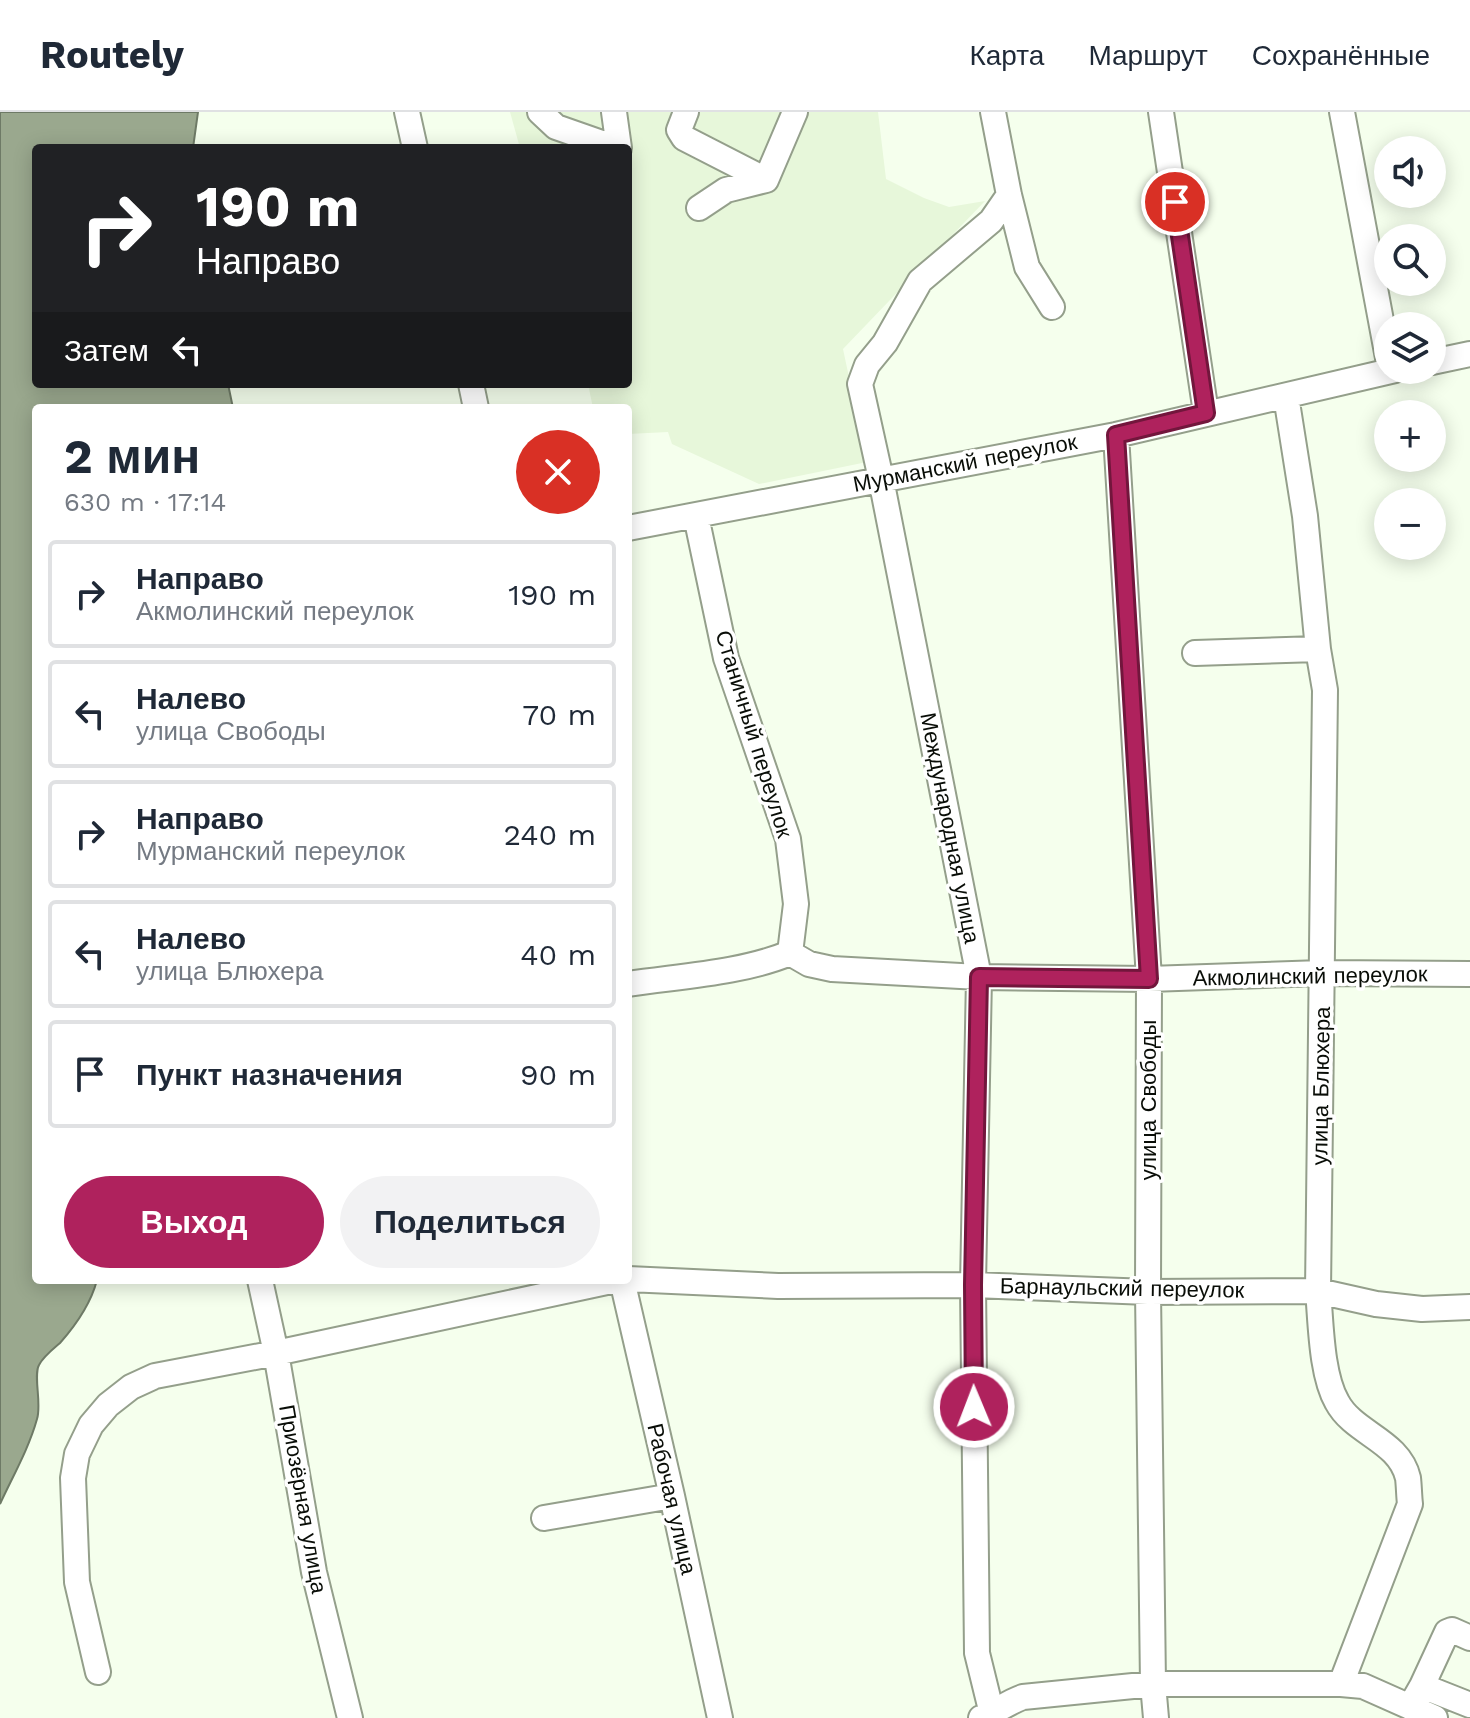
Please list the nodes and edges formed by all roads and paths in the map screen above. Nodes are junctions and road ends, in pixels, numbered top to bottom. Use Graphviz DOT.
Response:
graph roads {
  1 [pos="407,112"];
  2 [pos="540,112"];
  3 [pos="614,112"];
  4 [pos="686,112"];
  5 [pos="795,112"];
  6 [pos="993,112"];
  7 [pos="1161,112"];
  8 [pos="1342,112"];
  9 [pos="414,144"];
  10 [pos="606,144"];
  11 [pos="618,144"];
  12 [pos="766,180"];
  13 [pos="1009,195"];
  14 [pos="699,208"];
  15 [pos="1052,307"];
  16 [pos="1379,312"];
  17 [pos="1470,354"];
  18 [pos="1446,359"];
  19 [pos="1374,374"];
  20 [pos="1286,396"];
  21 [pos="1206,413"];
  22 [pos="1116,435"];
  23 [pos="881,479"];
  24 [pos="696,516"];
  25 [pos="632,527"];
  26 [pos="1318,649"];
  27 [pos="1195,653"];
  28 [pos="790,953"];
  29 [pos="1322,973"];
  30 [pos="1470,974"];
  31 [pos="979,977"];
  32 [pos="1149,979"];
  33 [pos="632,983"];
  34 [pos="632,1279"];
  35 [pos="261,1284"];
  36 [pos="600,1284"];
  37 [pos="620,1284"];
  38 [pos="973,1285"];
  39 [pos="1318,1291"];
  40 [pos="1148,1292"];
  41 [pos="1470,1307"];
  42 [pos="276,1353"];
  43 [pos="672,1496"];
  44 [pos="544,1518"];
  45 [pos="1470,1638"];
  46 [pos="98,1672"];
  47 [pos="1153,1684"];
  48 [pos="1341,1684"];
  49 [pos="1416,1696"];
  50 [pos="1470,1705"];
  51 [pos="986,1716"];
  52 [pos="350,1718"];
  53 [pos="720,1718"];
  54 [pos="1156,1718"];
  55 [pos="1435,1718"];
  1 -- 9 [label="street"];
  2 -- 10 [label="street"];
  3 -- 11 [label="street"];
  4 -- 12 [label="street"];
  5 -- 12 [label="street"];
  6 -- 13 [label="street"];
  7 -- 21 [label="street"];
  8 -- 16 [label="street"];
  12 -- 14 [label="street"];
  13 -- 15 [label="street"];
  13 -- 23 [label="street, Международная улица"];
  17 -- 18 [label="street"];
  19 -- 20 [label="street, Мурманский переулок"];
  20 -- 21 [label="street, Мурманский переулок"];
  20 -- 26 [label="street, улица Блюхера"];
  21 -- 22 [label="street, Мурманский переулок"];
  22 -- 23 [label="street, Мурманский переулок"];
  22 -- 32 [label="street, улица Свободы"];
  23 -- 24 [label="street, Мурманский переулок"];
  23 -- 31 [label="street, Международная улица"];
  24 -- 25 [label="street, Мурманский переулок"];
  24 -- 28 [label="street, Станичный переулок"];
  26 -- 27 [label="street"];
  26 -- 29 [label="street, улица Блюхера"];
  28 -- 31 [label="street, Акмолинский переулок"];
  28 -- 33 [label="street"];
  29 -- 30 [label="street, Акмолинский переулок"];
  29 -- 32 [label="street, Акмолинский переулок"];
  29 -- 39 [label="street, улица Блюхера"];
  31 -- 32 [label="street, Акмолинский переулок"];
  31 -- 38 [label="street, Международная улица"];
  32 -- 40 [label="street, улица Свободы"];
  34 -- 38 [label="street, Барнаульский переулок"];
  35 -- 42 [label="street, Приозёрная улица"];
  36 -- 42 [label="street"];
  37 -- 43 [label="street, Рабочая улица"];
  38 -- 40 [label="street, Барнаульский переулок"];
  38 -- 51 [label="street, Международная улица"];
  39 -- 40 [label="street, Барнаульский переулок"];
  39 -- 41 [label="street, Барнаульский переулок"];
  39 -- 48 [label="street, улица Блюхера"];
  40 -- 47 [label="street, улица Свободы"];
  42 -- 46 [label="street"];
  42 -- 52 [label="street, Приозёрная улица"];
  43 -- 44 [label="street"];
  43 -- 53 [label="street, Рабочая улица"];
  45 -- 49 [label="street"];
  47 -- 48 [label="street"];
  47 -- 51 [label="street"];
  47 -- 54 [label="street, улица Свободы"];
  48 -- 49 [label="street"];
  49 -- 50 [label="street"];
  49 -- 55 [label="street"];
}
